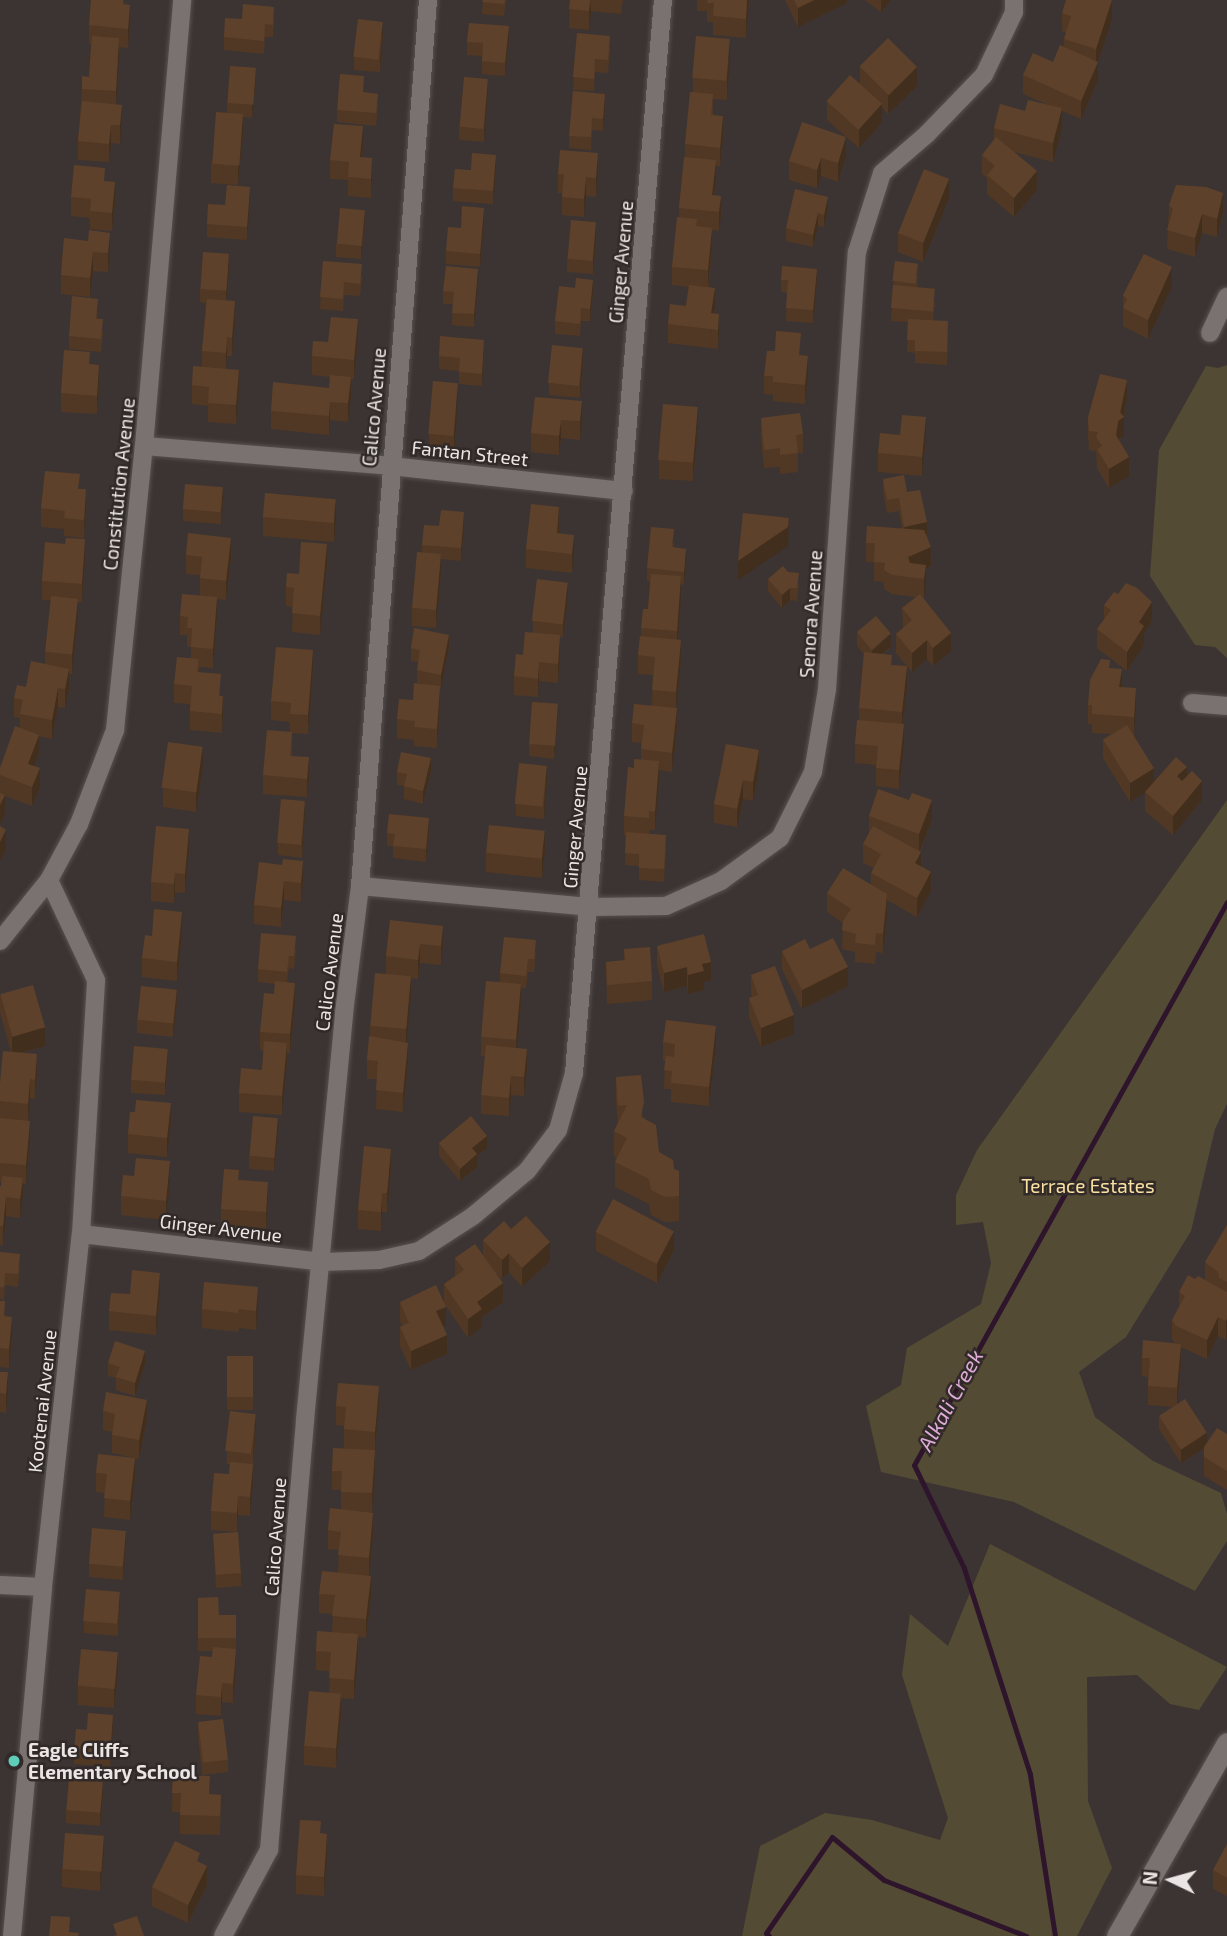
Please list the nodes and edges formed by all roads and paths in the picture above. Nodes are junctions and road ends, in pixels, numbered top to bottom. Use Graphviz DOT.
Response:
graph roads {
  1 [pos="183,0"];
  2 [pos="428,0"];
  3 [pos="663,0"];
  4 [pos="1014,0"];
  5 [pos="1227,297"];
  6 [pos="1210,332"];
  7 [pos="144,446"];
  8 [pos="390,466"];
  9 [pos="624,491"];
  10 [pos="1192,703"];
  11 [pos="1227,706"];
  12 [pos="48,880"];
  13 [pos="360,886"];
  14 [pos="589,908"];
  15 [pos="0,941"];
  16 [pos="81,1234"];
  17 [pos="323,1262"];
  18 [pos="0,1586"];
  19 [pos="43,1587"];
  20 [pos="1227,1743"];
  21 [pos="12,1936"];
  22 [pos="223,1936"];
  23 [pos="1117,1936"];
  1 -- 7 [label="street, Constitution Avenue"];
  2 -- 8 [label="street, Calico Avenue"];
  3 -- 9 [label="street, Ginger Avenue"];
  4 -- 14 [label="street, Senora Avenue"];
  5 -- 6 [label="street"];
  7 -- 8 [label="street, Fantan Street"];
  7 -- 12 [label="street, Constitution Avenue"];
  8 -- 9 [label="street, Fantan Street"];
  8 -- 13 [label="street, Calico Avenue"];
  9 -- 14 [label="street, Ginger Avenue"];
  10 -- 11 [label="street"];
  12 -- 15 [label="street, Constitution Avenue"];
  12 -- 16 [label="street, Kootenai Avenue"];
  13 -- 14 [label="street, Senora Avenue"];
  13 -- 17 [label="street, Calico Avenue"];
  14 -- 17 [label="street, Ginger Avenue"];
  16 -- 17 [label="street, Ginger Avenue"];
  16 -- 19 [label="street, Kootenai Avenue"];
  17 -- 22 [label="street, Calico Avenue"];
  18 -- 19 [label="street"];
  19 -- 21 [label="street, Kootenai Avenue"];
  20 -- 23 [label="street"];
}
